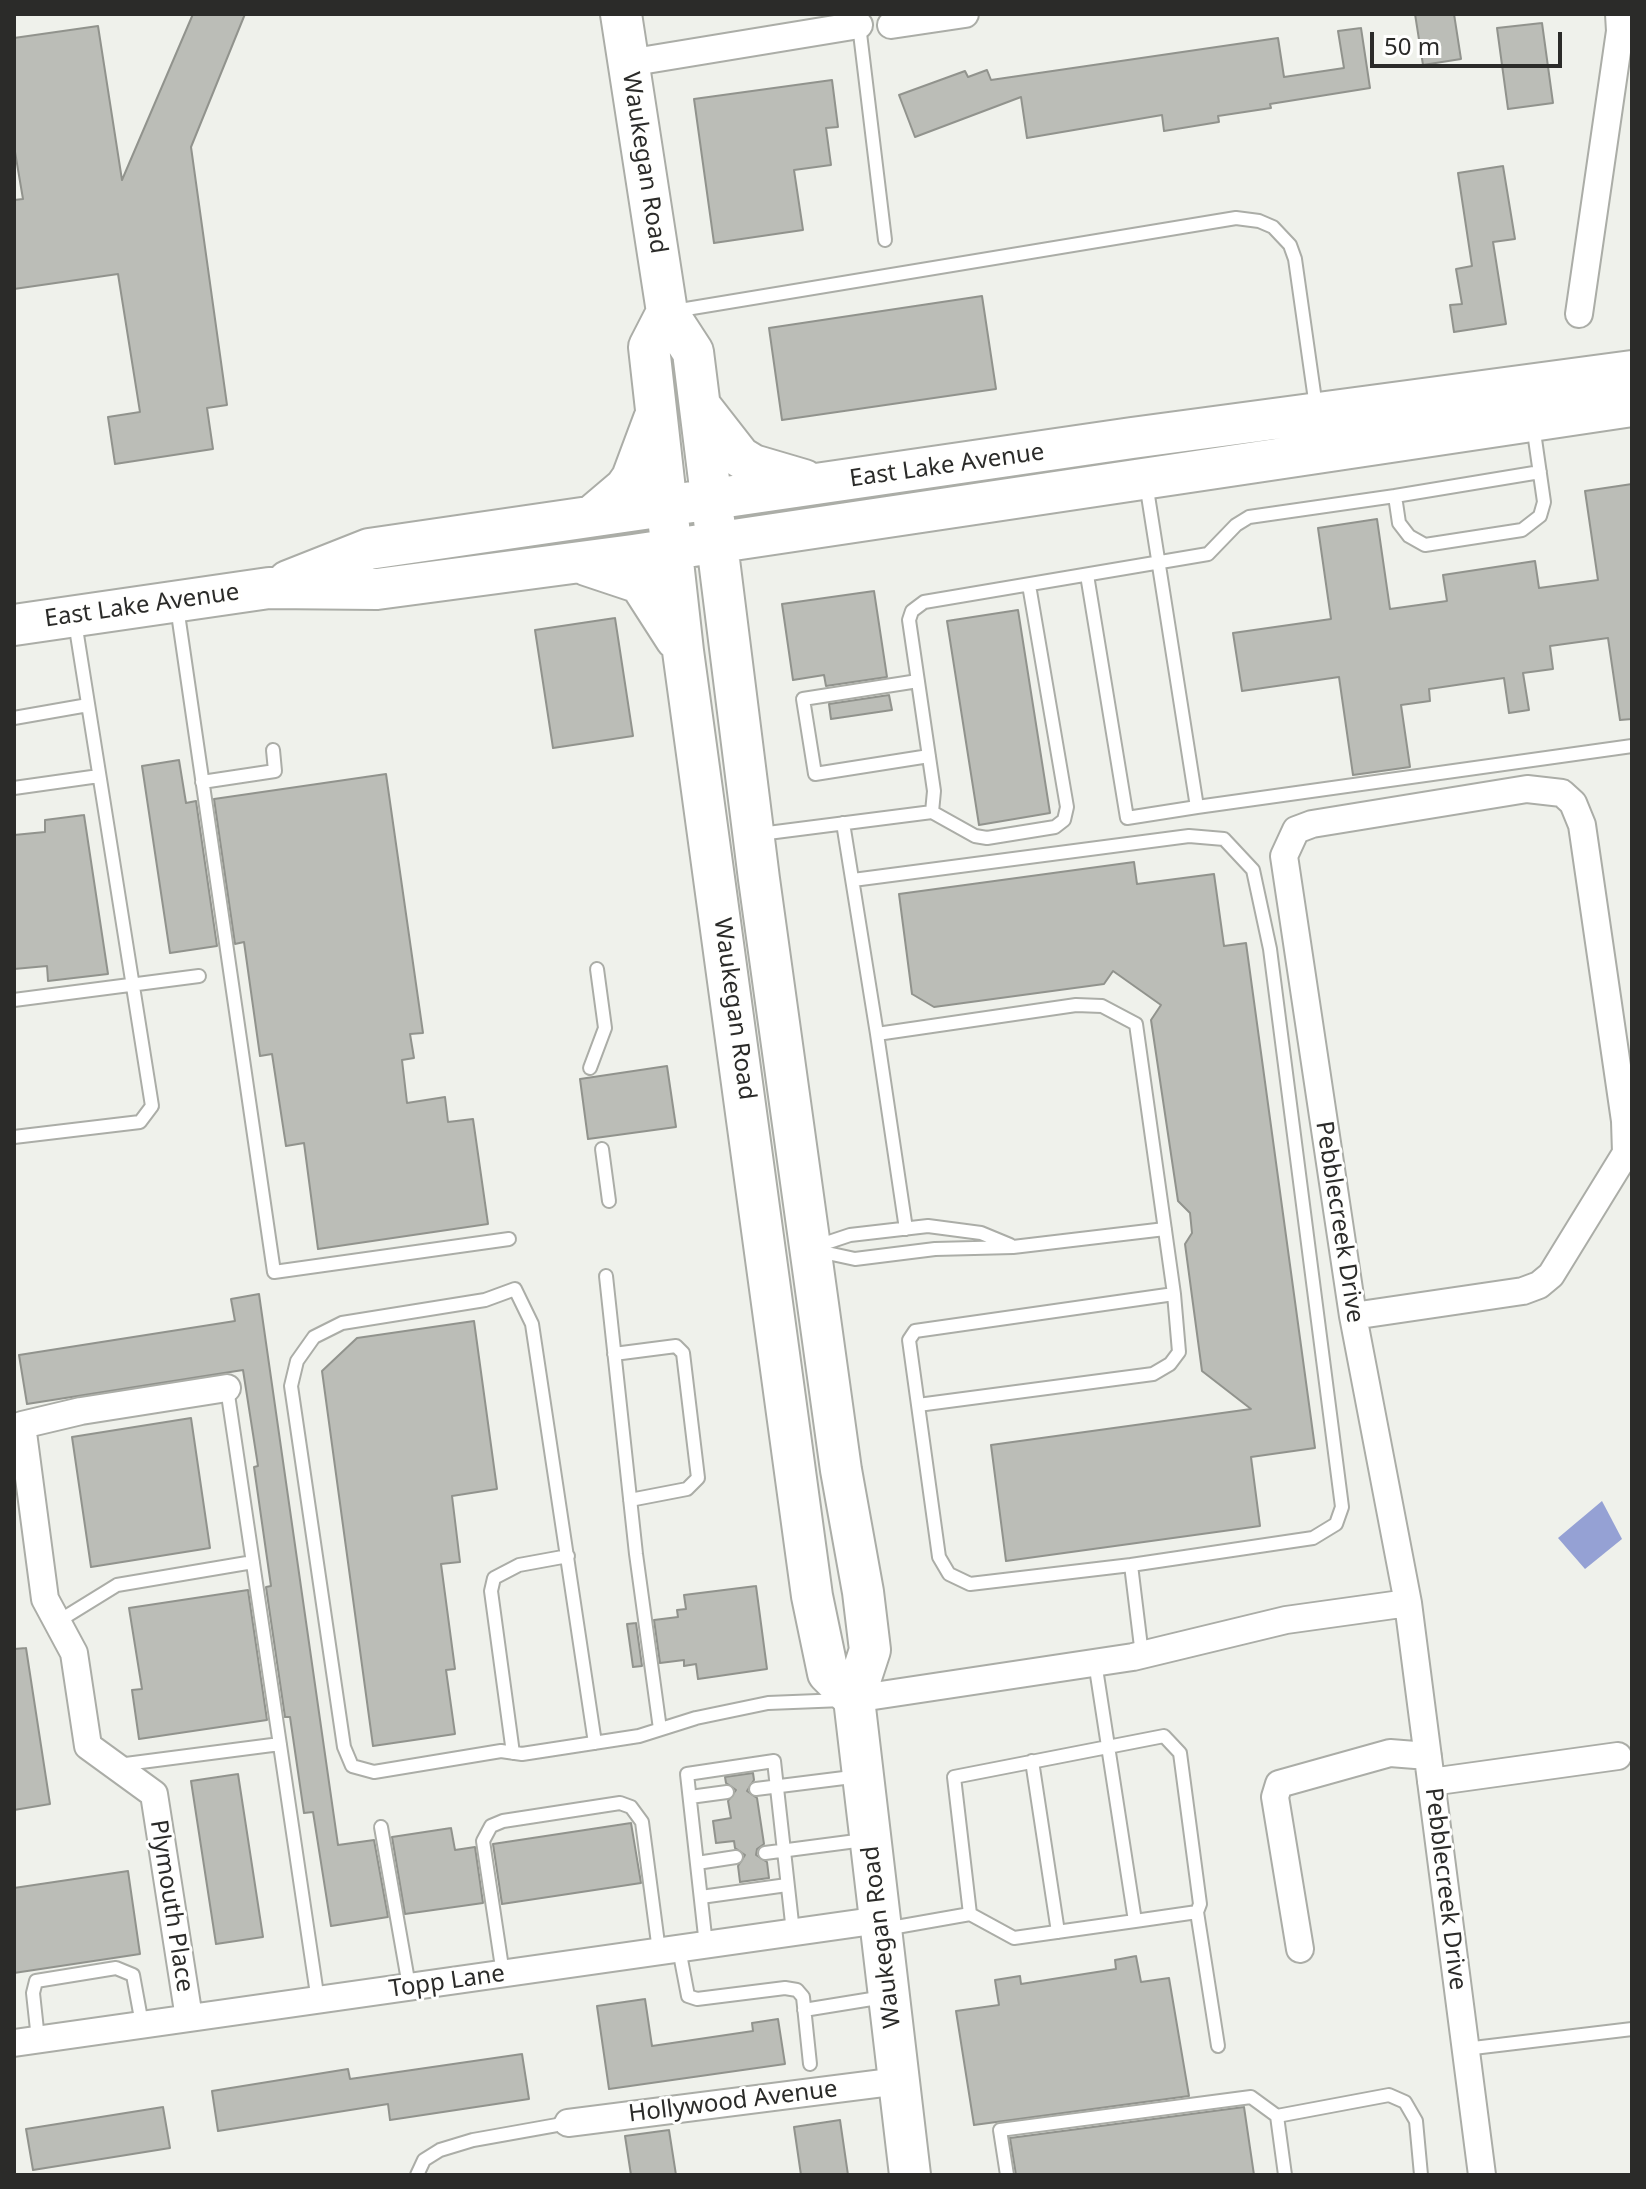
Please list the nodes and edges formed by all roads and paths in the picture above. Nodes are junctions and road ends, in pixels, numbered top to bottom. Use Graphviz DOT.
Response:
graph roads {
  1 [pos="621,14"];
  2 [pos="965,14"];
  3 [pos="1619,14"];
  4 [pos="858,20"];
  5 [pos="891,25"];
  6 [pos="628,63"];
  7 [pos="885,240"];
  8 [pos="667,312"];
  9 [pos="1579,314"];
  10 [pos="1632,371"];
  11 [pos="700,405"];
  12 [pos="1632,406"];
  13 [pos="657,411"];
  14 [pos="1317,413"];
  15 [pos="1533,421"];
  16 [pos="1540,472"];
  17 [pos="1145,480"];
  18 [pos="823,484"];
  19 [pos="1395,496"];
  20 [pos="712,500"];
  21 [pos="667,506"];
  22 [pos="592,516"];
  23 [pos="791,533"];
  24 [pos="717,544"];
  25 [pos="672,550"];
  26 [pos="578,563"];
  27 [pos="1158,563"];
  28 [pos="1087,575"];
  29 [pos="1029,585"];
  30 [pos="269,588"];
  31 [pos="176,601"];
  32 [pos="74,616"];
  33 [pos="14,625"];
  34 [pos="730,649"];
  35 [pos="683,651"];
  36 [pos="918,681"];
  37 [pos="88,705"];
  38 [pos="14,718"];
  39 [pos="1632,746"];
  40 [pos="273,750"];
  41 [pos="929,756"];
  42 [pos="99,776"];
  43 [pos="202,782"];
  44 [pos="14,788"];
  45 [pos="1197,807"];
  46 [pos="932,812"];
  47 [pos="843,823"];
  48 [pos="753,835"];
  49 [pos="853,880"];
  50 [pos="597,969"];
  51 [pos="199,976"];
  52 [pos="132,984"];
  53 [pos="14,1000"];
  54 [pos="877,1034"];
  55 [pos="590,1068"];
  56 [pos="14,1137"];
  57 [pos="602,1149"];
  58 [pos="609,1201"];
  59 [pos="906,1229"];
  60 [pos="1165,1229"];
  61 [pos="509,1239"];
  62 [pos="1013,1247"];
  63 [pos="811,1249"];
  64 [pos="606,1276"];
  65 [pos="1174,1294"];
  66 [pos="1353,1316"];
  67 [pos="614,1354"];
  68 [pos="227,1388"];
  69 [pos="918,1405"];
  70 [pos="630,1500"];
  71 [pos="568,1556"];
  72 [pos="253,1562"];
  73 [pos="1131,1565"];
  74 [pos="1408,1603"];
  75 [pos="57,1622"];
  76 [pos="1142,1655"];
  77 [pos="1095,1662"];
  78 [pos="854,1699"];
  79 [pos="660,1729"];
  80 [pos="595,1743"];
  81 [pos="280,1744"];
  82 [pos="1108,1746"];
  83 [pos="513,1753"];
  84 [pos="1618,1756"];
  85 [pos="1032,1761"];
  86 [pos="115,1766"];
  87 [pos="1429,1769"];
  88 [pos="863,1775"];
  89 [pos="776,1786"];
  90 [pos="756,1789"];
  91 [pos="727,1792"];
  92 [pos="690,1797"];
  93 [pos="381,1827"];
  94 [pos="871,1839"];
  95 [pos="783,1851"];
  96 [pos="765,1853"];
  97 [pos="736,1857"];
  98 [pos="697,1863"];
  99 [pos="787,1885"];
  100 [pos="701,1897"];
  101 [pos="1197,1912"];
  102 [pos="970,1914"];
  103 [pos="1135,1921"];
  104 [pos="880,1925"];
  105 [pos="793,1932"];
  106 [pos="1058,1932"];
  107 [pos="706,1945"];
  108 [pos="1300,1949"];
  109 [pos="669,1950"];
  110 [pos="503,1974"];
  111 [pos="409,1986"];
  112 [pos="889,1996"];
  113 [pos="318,2001"];
  114 [pos="804,2010"];
  115 [pos="189,2018"];
  116 [pos="142,2024"];
  117 [pos="1632,2029"];
  118 [pos="26,2041"];
  119 [pos="1218,2046"];
  120 [pos="1465,2049"];
  121 [pos="810,2064"];
  122 [pos="899,2081"];
  123 [pos="1277,2116"];
  124 [pos="568,2123"];
  125 [pos="417,2175"];
  126 [pos="910,2175"];
  127 [pos="1007,2175"];
  128 [pos="1285,2175"];
  129 [pos="1421,2175"];
  130 [pos="1482,2175"];
  1 -- 6 [label="main road, Waukegan Road"];
  2 -- 5 [label="street"];
  3 -- 9 [label="street"];
  4 -- 6 [label="street"];
  4 -- 7 [label="lane"];
  6 -- 8 [label="main road, Waukegan Road"];
  8 -- 11 [label="main road, Waukegan Road"];
  8 -- 13 [label="main road, Waukegan Road"];
  8 -- 14 [label="lane"];
  10 -- 14 [label="main road, East Lake Avenue"];
  11 -- 18 [label="main road"];
  11 -- 20 [label="main road, Waukegan Road"];
  12 -- 15 [label="main road, East Lake Avenue"];
  13 -- 21 [label="main road, Waukegan Road"];
  13 -- 22 [label="main road"];
  14 -- 18 [label="main road, East Lake Avenue"];
  15 -- 16 [label="lane"];
  15 -- 17 [label="main road, East Lake Avenue"];
  16 -- 19 [label="lane"];
  16 -- 19 [label="lane"];
  17 -- 23 [label="main road, East Lake Avenue"];
  17 -- 27 [label="lane"];
  18 -- 20 [label="main road, East Lake Avenue"];
  19 -- 27 [label="lane"];
  20 -- 21 [label="main road, East Lake Avenue"];
  20 -- 24 [label="main road, Waukegan Road"];
  21 -- 22 [label="main road, East Lake Avenue"];
  21 -- 25 [label="main road, Waukegan Road"];
  22 -- 30 [label="main road, East Lake Avenue"];
  23 -- 24 [label="main road, East Lake Avenue"];
  23 -- 34 [label="main road"];
  24 -- 25 [label="main road, East Lake Avenue"];
  24 -- 34 [label="main road, Waukegan Road"];
  25 -- 26 [label="main road, East Lake Avenue"];
  25 -- 35 [label="main road, Waukegan Road"];
  26 -- 30 [label="main road, East Lake Avenue"];
  26 -- 35 [label="main road"];
  27 -- 28 [label="lane"];
  27 -- 45 [label="lane"];
  28 -- 29 [label="lane"];
  28 -- 45 [label="lane"];
  29 -- 36 [label="lane"];
  29 -- 46 [label="lane"];
  30 -- 31 [label="main road, East Lake Avenue"];
  31 -- 32 [label="main road, East Lake Avenue"];
  31 -- 43 [label="lane"];
  32 -- 33 [label="main road, East Lake Avenue"];
  32 -- 37 [label="lane"];
  34 -- 48 [label="main road, Waukegan Road"];
  35 -- 78 [label="main road, Waukegan Road"];
  36 -- 41 [label="lane"];
  36 -- 41 [label="lane"];
  37 -- 38 [label="lane"];
  37 -- 42 [label="lane"];
  39 -- 45 [label="lane"];
  40 -- 43 [label="lane"];
  41 -- 46 [label="lane"];
  42 -- 44 [label="lane"];
  42 -- 52 [label="lane"];
  43 -- 61 [label="lane"];
  46 -- 47 [label="lane"];
  47 -- 48 [label="lane"];
  47 -- 49 [label="lane"];
  48 -- 63 [label="main road, Waukegan Road"];
  49 -- 54 [label="lane"];
  49 -- 73 [label="lane"];
  50 -- 55 [label="lane"];
  51 -- 52 [label="lane"];
  52 -- 53 [label="lane"];
  52 -- 56 [label="lane"];
  54 -- 59 [label="lane"];
  54 -- 60 [label="lane"];
  57 -- 58 [label="lane"];
  59 -- 62 [label="lane"];
  59 -- 63 [label="lane"];
  60 -- 62 [label="lane"];
  60 -- 65 [label="lane"];
  62 -- 63 [label="lane"];
  63 -- 78 [label="main road, Waukegan Road"];
  64 -- 67 [label="lane"];
  65 -- 69 [label="lane"];
  65 -- 69 [label="lane"];
  66 -- 66 [label="street, Pebblecreek Drive"];
  66 -- 74 [label="street, Pebblecreek Drive"];
  67 -- 70 [label="lane"];
  67 -- 70 [label="lane"];
  68 -- 72 [label="lane"];
  68 -- 75 [label="street, Plymouth Place"];
  69 -- 73 [label="lane"];
  70 -- 79 [label="lane"];
  71 -- 80 [label="lane"];
  71 -- 83 [label="lane"];
  71 -- 83 [label="lane"];
  72 -- 75 [label="lane"];
  72 -- 81 [label="lane"];
  73 -- 76 [label="lane"];
  74 -- 76 [label="street"];
  74 -- 87 [label="street, Pebblecreek Drive"];
  75 -- 86 [label="street, Plymouth Place"];
  76 -- 77 [label="street"];
  77 -- 78 [label="street"];
  77 -- 82 [label="lane"];
  78 -- 79 [label="lane"];
  78 -- 88 [label="main road, Waukegan Road"];
  79 -- 80 [label="lane"];
  80 -- 83 [label="lane"];
  81 -- 86 [label="lane"];
  81 -- 113 [label="lane"];
  82 -- 85 [label="lane"];
  82 -- 101 [label="lane"];
  82 -- 103 [label="lane"];
  84 -- 87 [label="street"];
  85 -- 102 [label="lane"];
  85 -- 106 [label="lane"];
  86 -- 115 [label="street, Plymouth Place"];
  87 -- 108 [label="street"];
  87 -- 120 [label="street, Pebblecreek Drive"];
  88 -- 89 [label="lane"];
  88 -- 94 [label="main road, Waukegan Road"];
  89 -- 90 [label="lane"];
  89 -- 92 [label="lane"];
  89 -- 95 [label="lane"];
  91 -- 92 [label="lane"];
  92 -- 98 [label="lane"];
  93 -- 111 [label="lane"];
  94 -- 95 [label="lane"];
  94 -- 104 [label="main road, Waukegan Road"];
  95 -- 96 [label="lane"];
  95 -- 99 [label="lane"];
  97 -- 98 [label="lane"];
  98 -- 100 [label="lane"];
  99 -- 100 [label="lane"];
  99 -- 105 [label="lane"];
  100 -- 107 [label="lane"];
  101 -- 103 [label="lane"];
  101 -- 119 [label="lane"];
  102 -- 104 [label="lane"];
  102 -- 106 [label="lane"];
  103 -- 106 [label="lane"];
  104 -- 105 [label="street, Topp Lane"];
  104 -- 112 [label="main road, Waukegan Road"];
  105 -- 107 [label="street, Topp Lane"];
  107 -- 109 [label="street, Topp Lane"];
  109 -- 110 [label="street, Topp Lane"];
  109 -- 110 [label="lane"];
  109 -- 114 [label="lane"];
  110 -- 111 [label="street, Topp Lane"];
  111 -- 113 [label="street, Topp Lane"];
  112 -- 114 [label="lane"];
  112 -- 122 [label="main road, Waukegan Road"];
  113 -- 115 [label="street, Topp Lane"];
  114 -- 121 [label="lane"];
  115 -- 116 [label="street, Topp Lane"];
  116 -- 118 [label="street, Topp Lane"];
  116 -- 118 [label="lane"];
  117 -- 120 [label="lane"];
  120 -- 130 [label="street, Pebblecreek Drive"];
  122 -- 124 [label="street, Hollywood Avenue"];
  122 -- 126 [label="main road, Waukegan Road"];
  123 -- 127 [label="lane"];
  123 -- 128 [label="lane"];
  123 -- 129 [label="lane"];
  124 -- 125 [label="lane"];
}
